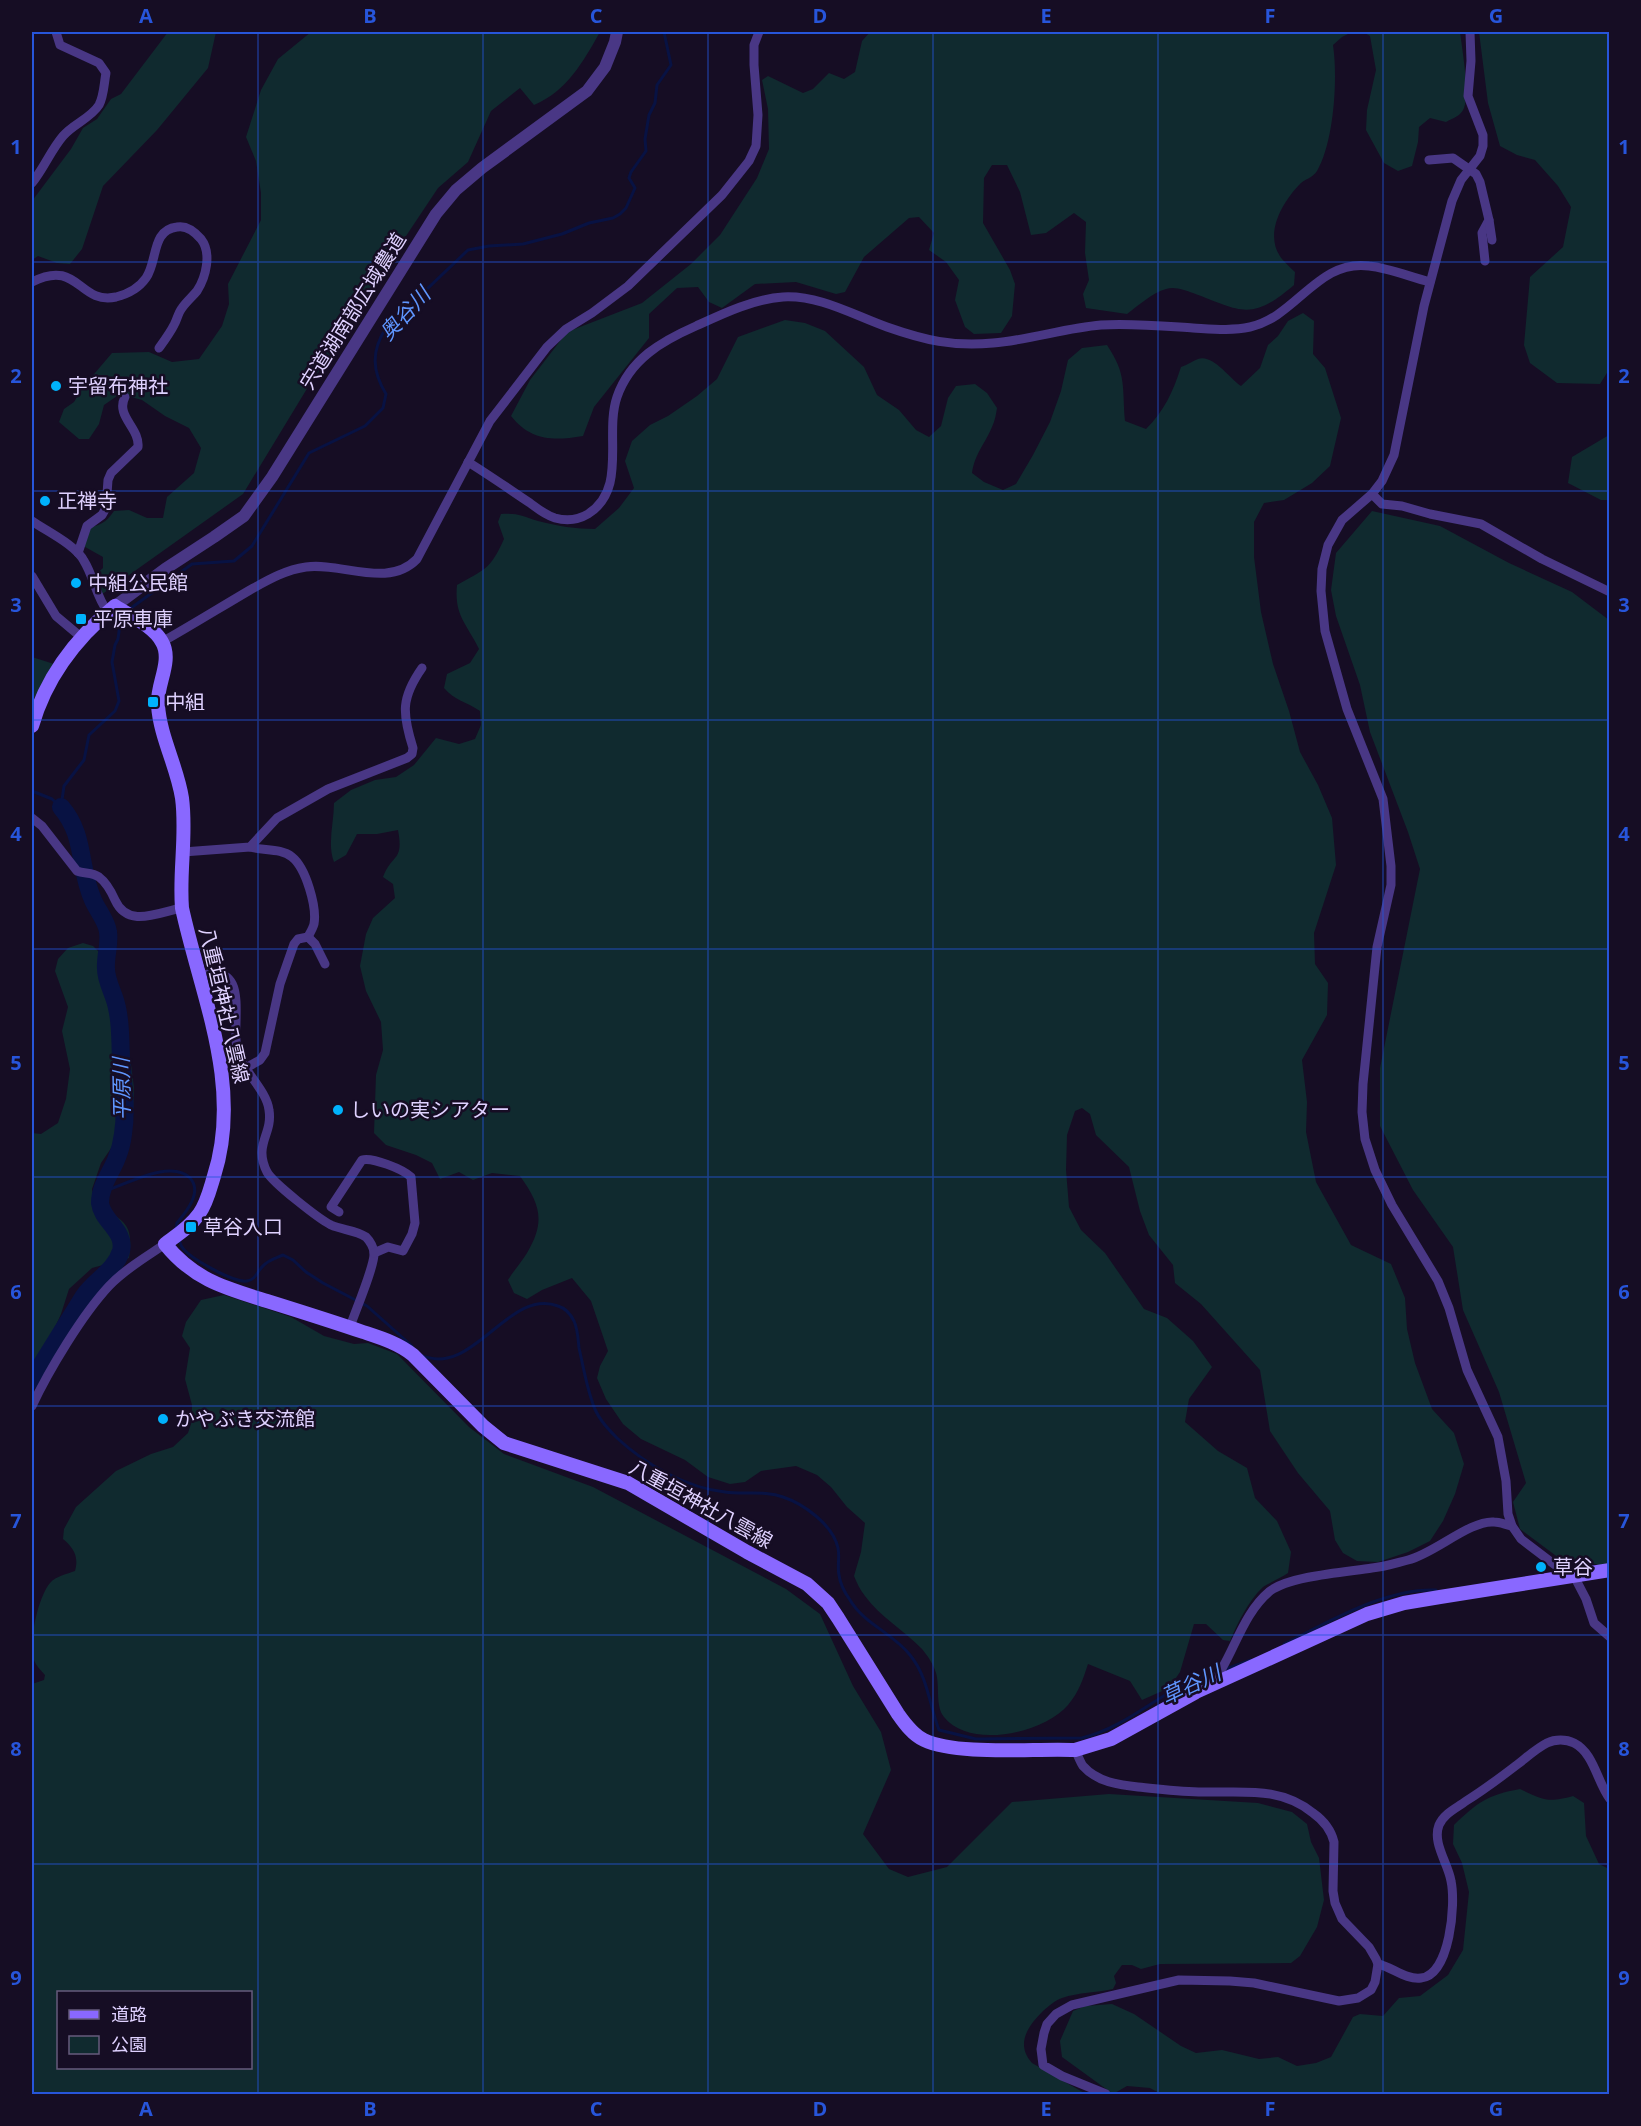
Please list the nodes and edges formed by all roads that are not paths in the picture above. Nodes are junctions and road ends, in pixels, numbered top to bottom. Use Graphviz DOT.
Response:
graph roads {
  1 [pos="56,32"];
  2 [pos="617,32"];
  3 [pos="759,32"];
  4 [pos="1470,32"];
  5 [pos="1429,160"];
  6 [pos="1470,170"];
  7 [pos="32,183"];
  8 [pos="1489,220"];
  9 [pos="1492,240"];
  10 [pos="1485,261"];
  11 [pos="32,282"];
  12 [pos="1430,282"];
  13 [pos="159,348"];
  14 [pos="125,398"];
  15 [pos="468,462"];
  16 [pos="1372,494"];
  17 [pos="32,521"];
  18 [pos="78,553"];
  19 [pos="32,576"];
  20 [pos="1610,592"];
  21 [pos="112,609"];
  22 [pos="81,637"];
  23 [pos="162,642"];
  24 [pos="422,668"];
  25 [pos="32,726"];
  26 [pos="32,818"];
  27 [pos="250,847"];
  28 [pos="183,852"];
  29 [pos="182,908"];
  30 [pos="308,937"];
  31 [pos="325,964"];
  32 [pos="200,976"];
  33 [pos="244,1069"];
  34 [pos="339,1212"];
  35 [pos="173,1238"];
  36 [pos="374,1253"];
  37 [pos="350,1327"];
  38 [pos="32,1406"];
  39 [pos="1512,1526"];
  40 [pos="1610,1570"];
  41 [pos="1574,1575"];
  42 [pos="1610,1637"];
  43 [pos="1219,1675"];
  44 [pos="1075,1750"];
  45 [pos="1610,1799"];
  46 [pos="1378,1964"];
  47 [pos="1106,2094"];
  1 -- 7 [label="street"];
  2 -- 21 [label="street, 宍道湖南部広域農道"];
  3 -- 15 [label="street"];
  4 -- 6 [label="street"];
  5 -- 6 [label="street"];
  6 -- 8 [label="street"];
  6 -- 12 [label="street"];
  8 -- 9 [label="street"];
  8 -- 10 [label="street"];
  11 -- 13 [label="street"];
  12 -- 15 [label="street"];
  12 -- 16 [label="street"];
  14 -- 18 [label="street"];
  15 -- 23 [label="street"];
  16 -- 20 [label="street"];
  16 -- 39 [label="street"];
  17 -- 18 [label="street"];
  18 -- 21 [label="street"];
  19 -- 22 [label="street"];
  21 -- 22 [label="main road"];
  21 -- 23 [label="main road"];
  22 -- 25 [label="main road"];
  23 -- 28 [label="main road, 八重垣神社八雲線"];
  24 -- 27 [label="street"];
  26 -- 29 [label="street"];
  27 -- 28 [label="street"];
  27 -- 30 [label="street"];
  28 -- 29 [label="main road, 八重垣神社八雲線"];
  29 -- 32 [label="main road, 八重垣神社八雲線"];
  30 -- 31 [label="street"];
  30 -- 33 [label="street"];
  32 -- 33 [label="street"];
  32 -- 35 [label="main road, 八重垣神社八雲線"];
  33 -- 36 [label="street"];
  34 -- 36 [label="street"];
  35 -- 37 [label="main road, 八重垣神社八雲線"];
  35 -- 38 [label="street"];
  36 -- 37 [label="street"];
  37 -- 44 [label="main road, 八重垣神社八雲線"];
  39 -- 41 [label="street"];
  39 -- 43 [label="street"];
  40 -- 41 [label="main road, 八重垣神社八雲線"];
  41 -- 42 [label="street"];
  41 -- 43 [label="main road, 八重垣神社八雲線"];
  43 -- 44 [label="main road, 八重垣神社八雲線"];
  44 -- 46 [label="street"];
  45 -- 46 [label="street"];
  46 -- 47 [label="street"];
}
